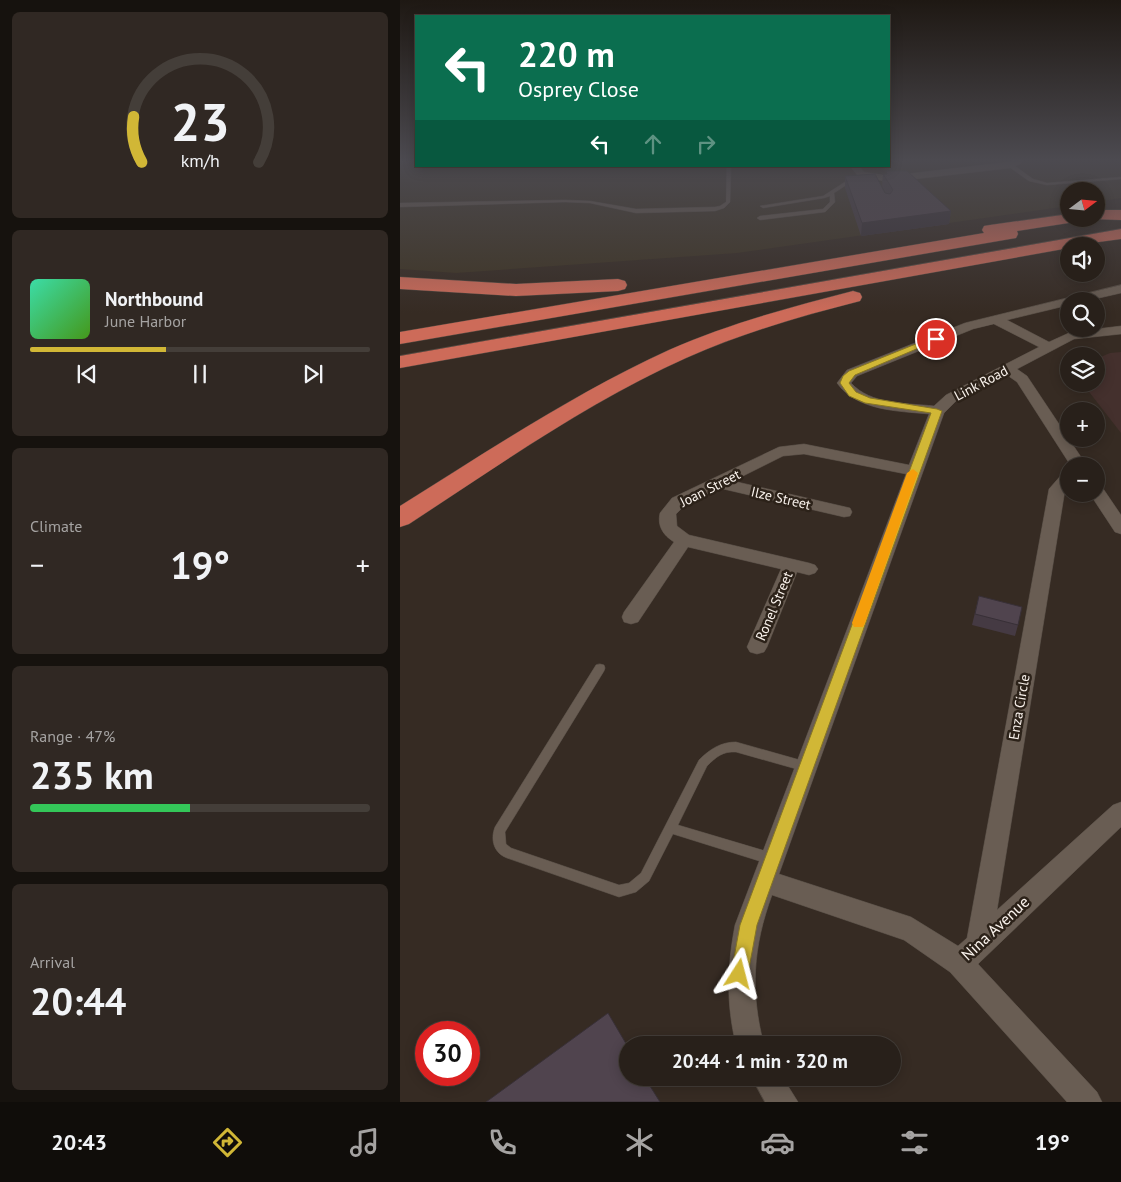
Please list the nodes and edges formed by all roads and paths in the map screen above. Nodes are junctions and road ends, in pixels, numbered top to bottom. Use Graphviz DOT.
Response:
graph roads {
  1 [pos="822,210"];
  2 [pos="1105,215"];
  3 [pos="1121,215"];
  4 [pos="760,218"];
  5 [pos="1060,220"];
  6 [pos="1118,235"];
  7 [pos="1105,241"];
  8 [pos="1060,251"];
  9 [pos="400,284"];
  10 [pos="1121,289"];
  11 [pos="1105,293"];
  12 [pos="1121,297"];
  13 [pos="1105,298"];
  14 [pos="1060,303"];
  15 [pos="994,319"];
  16 [pos="1121,330"];
  17 [pos="400,338"];
  18 [pos="1048,347"];
  19 [pos="400,362"];
  20 [pos="1008,369"];
  21 [pos="937,411"];
  22 [pos="1074,457"];
  23 [pos="913,472"];
  24 [pos="718,483"];
  25 [pos="1060,486"];
  26 [pos="1103,502"];
  27 [pos="844,512"];
  28 [pos="400,518"];
  29 [pos="1121,528"];
  30 [pos="684,540"];
  31 [pos="631,617"];
  32 [pos="757,646"];
  33 [pos="600,668"];
  34 [pos="807,767"];
  35 [pos="1121,812"];
  36 [pos="670,828"];
  37 [pos="770,870"];
  38 [pos="978,943"];
  39 [pos="958,963"];
  40 [pos="748,1036"];
  41 [pos="772,1086"];
  42 [pos="783,1102"];
  43 [pos="1087,1102"];
  1 -- 4 [label="lane"];
  2 -- 3 [label="highway"];
  3 -- 17 [label="highway"];
  5 -- 9 [label="highway"];
  6 -- 7 [label="highway"];
  6 -- 19 [label="highway"];
  8 -- 28 [label="highway"];
  10 -- 11 [label="street"];
  12 -- 13 [label="street"];
  14 -- 15 [label="street"];
  15 -- 18 [label="street"];
  15 -- 21 [label="street"];
  16 -- 18 [label="street, Link Road"];
  18 -- 20 [label="street, Link Road"];
  20 -- 21 [label="street, Link Road"];
  20 -- 22 [label="street"];
  21 -- 23 [label="street, Link Road"];
  23 -- 24 [label="street, Joan Street"];
  23 -- 34 [label="street, Link Road"];
  24 -- 27 [label="street, Ilze Street"];
  24 -- 30 [label="street, Joan Street"];
  25 -- 38 [label="street, Enza Circle"];
  26 -- 29 [label="street"];
  30 -- 31 [label="street"];
  30 -- 32 [label="street, Ronel Street"];
  33 -- 36 [label="lane"];
  34 -- 36 [label="lane"];
  34 -- 37 [label="street, Link Road"];
  35 -- 38 [label="street, Nina Avenue"];
  36 -- 37 [label="lane"];
  37 -- 39 [label="street, Nina Avenue"];
  37 -- 40 [label="street, Link Road"];
  38 -- 39 [label="street, Nina Avenue"];
  39 -- 43 [label="street"];
  41 -- 42 [label="street"];
}
